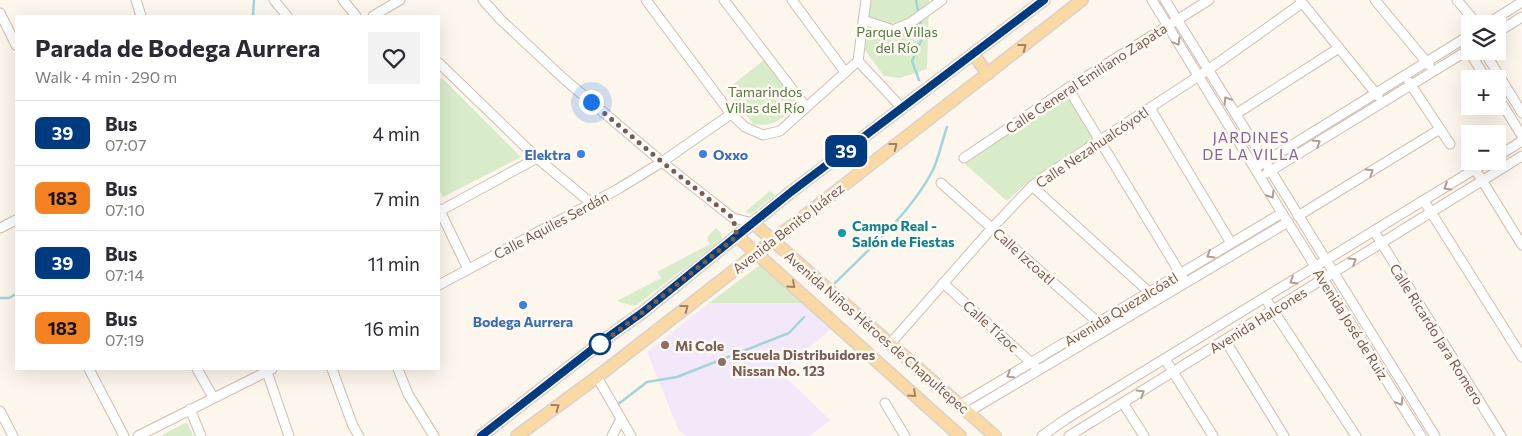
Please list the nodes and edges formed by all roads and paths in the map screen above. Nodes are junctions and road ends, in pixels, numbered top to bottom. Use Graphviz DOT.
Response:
graph roads {
  1 [pos="136,0"];
  2 [pos="274,0"];
  3 [pos="343,0"];
  4 [pos="400,0"];
  5 [pos="483,0"];
  6 [pos="646,0"];
  7 [pos="724,0"];
  8 [pos="792,0"];
  9 [pos="866,0"];
  10 [pos="942,0"];
  11 [pos="1044,0"];
  12 [pos="1082,0"];
  13 [pos="1152,0"];
  14 [pos="1166,0"];
  15 [pos="1209,0"];
  16 [pos="1375,0"];
  17 [pos="1457,0"];
  18 [pos="1301,2"];
  19 [pos="1522,2"];
  20 [pos="0,13"];
  21 [pos="142,15"];
  22 [pos="286,15"];
  23 [pos="355,15"];
  24 [pos="375,15"];
  25 [pos="1470,15"];
  26 [pos="1501,15"];
  27 [pos="1522,17"];
  28 [pos="1177,19"];
  29 [pos="863,20"];
  30 [pos="1167,26"];
  31 [pos="1506,27"];
  32 [pos="1461,40"];
  33 [pos="15,43"];
  34 [pos="1339,48"];
  35 [pos="973,54"];
  36 [pos="1461,54"];
  37 [pos="1490,60"];
  38 [pos="858,61"];
  39 [pos="1426,62"];
  40 [pos="440,65"];
  41 [pos="1208,70"];
  42 [pos="1434,71"];
  43 [pos="845,72"];
  44 [pos="988,74"];
  45 [pos="1404,75"];
  46 [pos="1198,76"];
  47 [pos="1411,85"];
  48 [pos="1068,88"];
  49 [pos="1375,93"];
  50 [pos="1382,102"];
  51 [pos="806,107"];
  52 [pos="902,108"];
  53 [pos="1150,108"];
  54 [pos="1506,110"];
  55 [pos="1522,112"];
  56 [pos="731,114"];
  57 [pos="1236,114"];
  58 [pos="1440,129"];
  59 [pos="1522,136"];
  60 [pos="1100,140"];
  61 [pos="1522,141"];
  62 [pos="1450,144"];
  63 [pos="1506,151"];
  64 [pos="1522,156"];
  65 [pos="537,158"];
  66 [pos="964,158"];
  67 [pos="662,162"];
  68 [pos="1265,162"];
  69 [pos="1254,168"];
  70 [pos="1473,170"];
  71 [pos="1476,170"];
  72 [pos="1271,171"];
  73 [pos="1260,177"];
  74 [pos="1482,181"];
  75 [pos="941,183"];
  76 [pos="1032,186"];
  77 [pos="1424,201"];
  78 [pos="591,203"];
  79 [pos="440,209"];
  80 [pos="440,212"];
  81 [pos="1282,212"];
  82 [pos="1431,212"];
  83 [pos="1298,216"];
  84 [pos="733,218"];
  85 [pos="15,220"];
  86 [pos="1288,222"];
  87 [pos="753,223"];
  88 [pos="0,228"];
  89 [pos="992,228"];
  90 [pos="1374,231"];
  91 [pos="737,236"];
  92 [pos="772,240"];
  93 [pos="1231,243"];
  94 [pos="1381,244"];
  95 [pos="1522,245"];
  96 [pos="755,253"];
  97 [pos="1326,260"];
  98 [pos="1316,267"];
  99 [pos="468,269"];
  100 [pos="1180,273"];
  101 [pos="1334,273"];
  102 [pos="1323,279"];
  103 [pos="943,283"];
  104 [pos="1186,283"];
  105 [pos="440,284"];
  106 [pos="1149,292"];
  107 [pos="1265,298"];
  108 [pos="1274,310"];
  109 [pos="1098,322"];
  110 [pos="1106,330"];
  111 [pos="1225,340"];
  112 [pos="890,344"];
  113 [pos="1522,357"];
  114 [pos="1165,359"];
  115 [pos="1031,362"];
  116 [pos="90,370"];
  117 [pos="198,370"];
  118 [pos="268,370"];
  119 [pos="332,370"];
  120 [pos="398,370"];
  121 [pos="1039,370"];
  122 [pos="1173,372"];
  123 [pos="597,377"];
  124 [pos="214,397"];
  125 [pos="885,403"];
  126 [pos="1123,403"];
  127 [pos="190,409"];
  128 [pos="964,409"];
  129 [pos="0,411"];
  130 [pos="1066,419"];
  131 [pos="621,420"];
  132 [pos="1075,435"];
  133 [pos="13,436"];
  134 [pos="124,436"];
  135 [pos="138,436"];
  136 [pos="200,436"];
  137 [pos="289,436"];
  138 [pos="359,436"];
  139 [pos="434,436"];
  140 [pos="481,436"];
  141 [pos="517,436"];
  142 [pos="612,436"];
  143 [pos="632,436"];
  144 [pos="904,436"];
  145 [pos="960,436"];
  146 [pos="995,436"];
  147 [pos="1042,436"];
  148 [pos="1144,436"];
  149 [pos="1213,436"];
  150 [pos="1284,436"];
  151 [pos="1356,436"];
  152 [pos="1421,436"];
  153 [pos="1435,436"];
  154 [pos="1501,436"];
  1 -- 21 [label="street"];
  2 -- 22 [label="street"];
  3 -- 23 [label="street"];
  4 -- 24 [label="street"];
  5 -- 67 [label="street, Avenida Niños Héroes de Chapultepec"];
  6 -- 56 [label="street"];
  7 -- 51 [label="street"];
  8 -- 43 [label="street"];
  9 -- 29 [label="street"];
  10 -- 29 [label="street"];
  11 -- 35 [label="main road, Avenida Benito Juárez"];
  44 -- 12 [label="main road, Avenida Benito Juárez, one-way"];
  13 -- 30 [label="street, Avenida José de Ruiz"];
  14 -- 28 [label="street, Avenida José de Ruiz"];
  15 -- 28 [label="street, Calle General Emiliano Zapata"];
  16 -- 39 [label="street"];
  17 -- 25 [label="street"];
  18 -- 34 [label="street"];
  18 -- 41 [label="street, Calle Nezahualcóyotl"];
  19 -- 26 [label="street"];
  20 -- 33 [label="street"];
  27 -- 31 [label="street"];
  28 -- 30 [label="street, Calle General Emiliano Zapata"];
  28 -- 41 [label="street, Avenida José de Ruiz"];
  29 -- 38 [label="street"];
  30 -- 46 [label="street, Avenida José de Ruiz, one-way"];
  30 -- 48 [label="street, Calle General Emiliano Zapata"];
  32 -- 39 [label="street"];
  34 -- 49 [label="street"];
  34 -- 57 [label="street"];
  35 -- 44 [label="main road"];
  35 -- 52 [label="main road, Avenida Benito Juárez"];
  36 -- 42 [label="street"];
  37 -- 55 [label="street"];
  38 -- 43 [label="street"];
  38 -- 52 [label="street"];
  39 -- 42 [label="street"];
  39 -- 45 [label="street"];
  40 -- 65 [label="street"];
  41 -- 46 [label="street, Calle Nezahualcóyotl"];
  57 -- 41 [label="street, Avenida José de Ruiz, one-way"];
  42 -- 47 [label="street"];
  43 -- 51 [label="street"];
  92 -- 44 [label="main road, Avenida Benito Juárez, one-way"];
  45 -- 47 [label="street"];
  45 -- 49 [label="street"];
  46 -- 53 [label="street, Calle Nezahualcóyotl"];
  46 -- 69 [label="street, Avenida José de Ruiz"];
  47 -- 50 [label="street"];
  47 -- 58 [label="street"];
  48 -- 60 [label="street"];
  48 -- 66 [label="street, Calle General Emiliano Zapata"];
  49 -- 50 [label="street"];
  49 -- 68 [label="street"];
  72 -- 50 [label="street, one-way"];
  51 -- 56 [label="street"];
  52 -- 87 [label="main road, Avenida Benito Juárez"];
  53 -- 60 [label="street, Calle Nezahualcóyotl"];
  53 -- 93 [label="street"];
  54 -- 59 [label="street"];
  56 -- 67 [label="street, Calle Aquiles Serdán"];
  57 -- 68 [label="street, Avenida José de Ruiz"];
  58 -- 62 [label="street"];
  83 -- 58 [label="street, one-way"];
  60 -- 76 [label="street, Calle Nezahualcóyotl"];
  60 -- 100 [label="street"];
  61 -- 63 [label="street"];
  64 -- 74 [label="street, Avenida Halcones"];
  65 -- 78 [label="street"];
  65 -- 79 [label="street"];
  67 -- 78 [label="street, Calle Aquiles Serdán"];
  67 -- 84 [label="street, Avenida Niños Héroes de Chapultepec"];
  68 -- 69 [label="street"];
  68 -- 72 [label="street, Avenida José de Ruiz"];
  69 -- 73 [label="street, Avenida José de Ruiz"];
  70 -- 77 [label="street, Avenida Halcones, one-way"];
  71 -- 74 [label="street"];
  72 -- 73 [label="street"];
  72 -- 83 [label="street, Avenida José de Ruiz"];
  73 -- 81 [label="street, Avenida José de Ruiz, one-way"];
  74 -- 82 [label="street, Avenida Halcones"];
  74 -- 95 [label="street"];
  75 -- 89 [label="street, Calle Izcoatl"];
  76 -- 89 [label="street, Calle Nezahualcóyotl"];
  76 -- 106 [label="street"];
  77 -- 82 [label="street"];
  77 -- 90 [label="street, Avenida Halcones"];
  78 -- 99 [label="street, Calle Aquiles Serdán"];
  80 -- 99 [label="street"];
  81 -- 86 [label="street, Avenida José de Ruiz"];
  81 -- 93 [label="street, Avenida Quezalcóatl"];
  82 -- 94 [label="street, Avenida Halcones"];
  82 -- 113 [label="street"];
  83 -- 97 [label="street, Avenida José de Ruiz"];
  84 -- 87 [label="street, Avenida Niños Héroes de Chapultepec"];
  84 -- 91 [label="street"];
  85 -- 88 [label="street"];
  86 -- 98 [label="street, Avenida José de Ruiz"];
  86 -- 104 [label="street, Avenida Quezalcóatl"];
  87 -- 91 [label="main road, Avenida Benito Juárez"];
  87 -- 92 [label="main road, Avenida Niños Héroes de Chapultepec"];
  89 -- 103 [label="street, Calle Nezahualcóyotl"];
  89 -- 109 [label="street, Calle Izcoatl"];
  90 -- 94 [label="street, Calle Ricardo Jara Romero"];
  90 -- 97 [label="street, Avenida Halcones"];
  91 -- 96 [label="main road, Avenida Niños Héroes de Chapultepec"];
  91 -- 140 [label="main road, Avenida Benito Juárez"];
  92 -- 96 [label="main road, Avenida Benito Juárez"];
  92 -- 112 [label="main road, Avenida Niños Héroes de Chapultepec"];
  93 -- 100 [label="street, Avenida Quezalcóatl, one-way"];
  101 -- 94 [label="street, Avenida Halcones, one-way"];
  94 -- 154 [label="street, Calle Ricardo Jara Romero"];
  123 -- 96 [label="main road, Avenida Benito Juárez, one-way"];
  96 -- 145 [label="main road, Avenida Niños Héroes de Chapultepec, one-way"];
  97 -- 98 [label="street, Avenida Halcones"];
  97 -- 101 [label="street, Avenida José de Ruiz"];
  98 -- 102 [label="street, Avenida José de Ruiz"];
  98 -- 107 [label="street, Avenida Halcones, one-way"];
  99 -- 105 [label="street, Calle Aquiles Serdán"];
  100 -- 104 [label="street"];
  100 -- 106 [label="street, Avenida Quezalcóatl"];
  101 -- 102 [label="street, Avenida Halcones"];
  101 -- 153 [label="street, Avenida José de Ruiz"];
  102 -- 108 [label="street, Avenida Halcones"];
  102 -- 152 [label="street, Avenida José de Ruiz, one-way"];
  103 -- 112 [label="street, Calle Nezahualcóyotl"];
  103 -- 115 [label="street, Calle Tízoc"];
  104 -- 110 [label="street, Avenida Quezalcóatl"];
  106 -- 109 [label="street, Avenida Quezalcóatl"];
  107 -- 108 [label="street"];
  107 -- 114 [label="street, Avenida Halcones"];
  108 -- 111 [label="street, Avenida Halcones"];
  108 -- 151 [label="street"];
  109 -- 110 [label="street, Calle Izcoatl"];
  109 -- 115 [label="street, Avenida Quezalcóatl"];
  110 -- 121 [label="street, Avenida Quezalcóatl"];
  111 -- 122 [label="street, Avenida Halcones"];
  111 -- 150 [label="street"];
  112 -- 128 [label="main road, Avenida Niños Héroes de Chapultepec"];
  114 -- 122 [label="street"];
  114 -- 130 [label="street, Avenida Halcones"];
  115 -- 121 [label="street, Calle Tízoc"];
  115 -- 128 [label="street, Avenida Quezalcóatl, one-way"];
  116 -- 134 [label="street"];
  117 -- 124 [label="street"];
  118 -- 124 [label="street"];
  118 -- 137 [label="street"];
  119 -- 138 [label="street"];
  120 -- 139 [label="street"];
  121 -- 128 [label="street, Avenida Quezalcóatl"];
  126 -- 122 [label="street, Avenida Halcones, one-way"];
  122 -- 149 [label="street"];
  123 -- 131 [label="street"];
  141 -- 123 [label="main road, Avenida Benito Juárez, one-way"];
  124 -- 127 [label="street"];
  125 -- 144 [label="street"];
  126 -- 132 [label="street, Avenida Halcones"];
  126 -- 148 [label="street"];
  127 -- 135 [label="street"];
  127 -- 136 [label="street"];
  128 -- 146 [label="main road, Avenida Niños Héroes de Chapultepec"];
  129 -- 133 [label="street"];
  130 -- 132 [label="street"];
  130 -- 147 [label="street, Avenida Halcones"];
  131 -- 142 [label="street"];
  131 -- 143 [label="street"];
}
